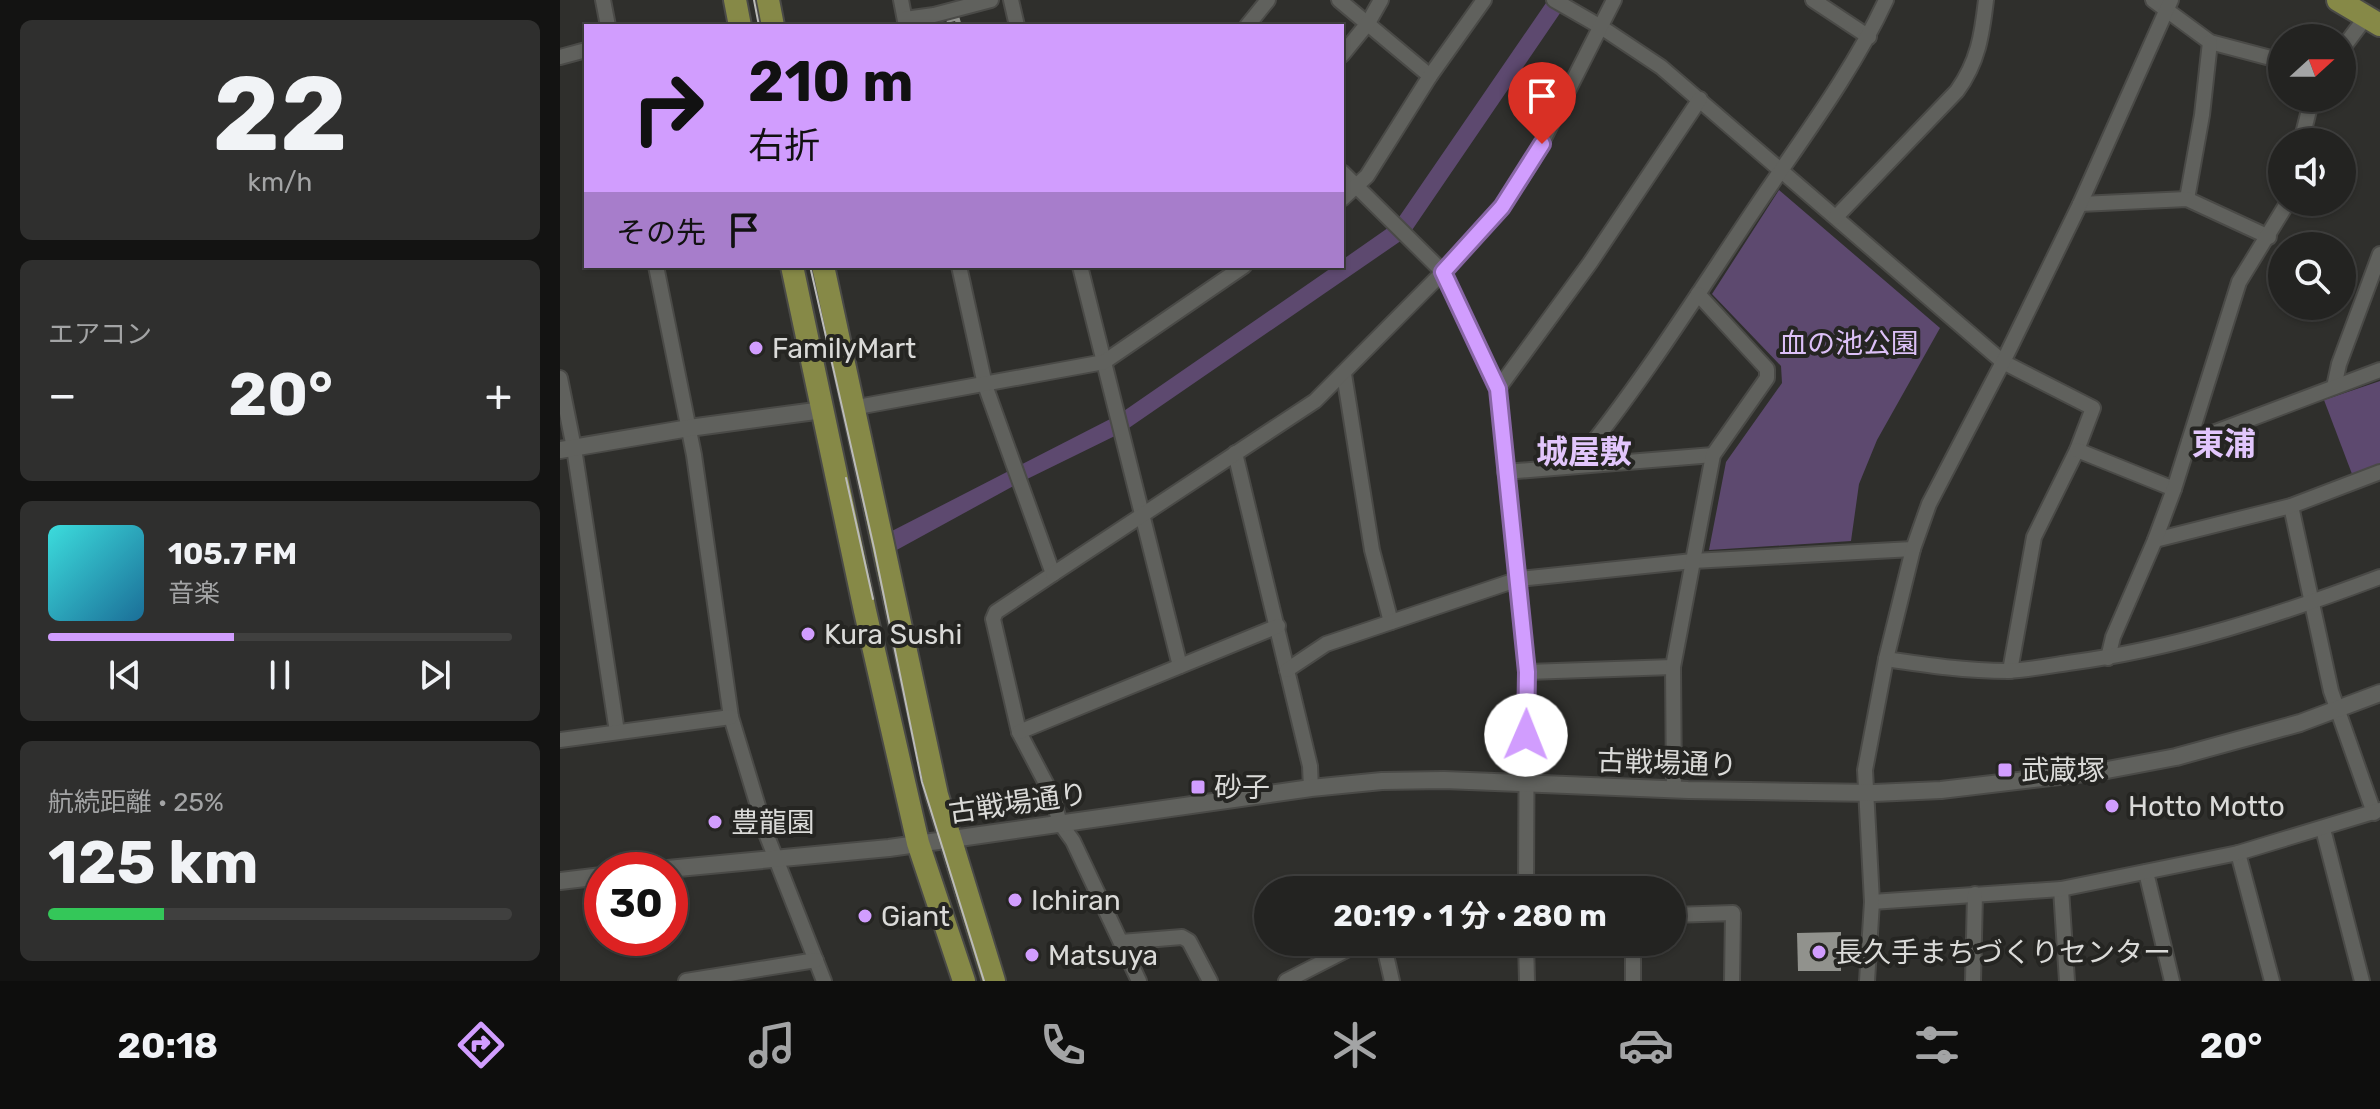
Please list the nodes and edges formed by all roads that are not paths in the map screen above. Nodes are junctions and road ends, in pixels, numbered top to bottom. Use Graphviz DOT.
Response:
graph roads {
  1 [pos="603,0"];
  2 [pos="735,0"];
  3 [pos="768,0"];
  4 [pos="901,0"];
  5 [pos="991,0"];
  6 [pos="1011,0"];
  7 [pos="1268,0"];
  8 [pos="1339,0"];
  9 [pos="1381,0"];
  10 [pos="1484,0"];
  11 [pos="1554,0"];
  12 [pos="1614,0"];
  13 [pos="1813,0"];
  14 [pos="1886,0"];
  15 [pos="1986,0"];
  16 [pos="2153,0"];
  17 [pos="2338,0"];
  18 [pos="2169,4"];
  19 [pos="2373,21"];
  20 [pos="905,23"];
  21 [pos="1368,23"];
  22 [pos="608,24"];
  23 [pos="740,24"];
  24 [pos="773,24"];
  25 [pos="1017,24"];
  26 [pos="1249,24"];
  27 [pos="1601,27"];
  28 [pos="2356,36"];
  29 [pos="1869,37"];
  30 [pos="2210,42"];
  31 [pos="584,51"];
  32 [pos="1344,53"];
  33 [pos="560,57"];
  34 [pos="2268,57"];
  35 [pos="1430,76"];
  36 [pos="1700,99"];
  37 [pos="1780,170"];
  38 [pos="1344,174"];
  39 [pos="1356,186"];
  40 [pos="1344,197"];
  41 [pos="2187,199"];
  42 [pos="2080,204"];
  43 [pos="1836,217"];
  44 [pos="2268,237"];
  45 [pos="2268,238"];
  46 [pos="2379,259"];
  47 [pos="656,268"];
  48 [pos="792,268"];
  49 [pos="823,268"];
  50 [pos="959,268"];
  51 [pos="1080,268"];
  52 [pos="1241,268"];
  53 [pos="1443,272"];
  54 [pos="1698,294"];
  55 [pos="1104,362"];
  56 [pos="2003,362"];
  57 [pos="2380,370"];
  58 [pos="1344,374"];
  59 [pos="560,378"];
  60 [pos="985,385"];
  61 [pos="2334,387"];
  62 [pos="1498,389"];
  63 [pos="852,408"];
  64 [pos="823,410"];
  65 [pos="689,428"];
  66 [pos="2189,442"];
  67 [pos="567,449"];
  68 [pos="2077,450"];
  69 [pos="1235,453"];
  70 [pos="1713,455"];
  71 [pos="1575,465"];
  72 [pos="1505,472"];
  73 [pos="2380,472"];
  74 [pos="2174,489"];
  75 [pos="2291,506"];
  76 [pos="1144,514"];
  77 [pos="2155,540"];
  78 [pos="1913,549"];
  79 [pos="1693,561"];
  80 [pos="1053,574"];
  81 [pos="2380,577"];
  82 [pos="1519,579"];
  83 [pos="2312,602"];
  84 [pos="1391,622"];
  85 [pos="1278,626"];
  86 [pos="2108,658"];
  87 [pos="1886,659"];
  88 [pos="1180,666"];
  89 [pos="1673,667"];
  90 [pos="1287,670"];
  91 [pos="2010,671"];
  92 [pos="1527,672"];
  93 [pos="2380,693"];
  94 [pos="2336,709"];
  95 [pos="731,717"];
  96 [pos="617,732"];
  97 [pos="1019,732"];
  98 [pos="560,740"];
  99 [pos="1525,783"];
  100 [pos="1311,788"];
  101 [pos="1674,790"];
  102 [pos="1865,792"];
  103 [pos="2377,812"];
  104 [pos="1060,823"];
  105 [pos="2323,829"];
  106 [pos="949,838"];
  107 [pos="918,843"];
  108 [pos="2238,853"];
  109 [pos="776,857"];
  110 [pos="688,867"];
  111 [pos="2146,872"];
  112 [pos="1526,876"];
  113 [pos="584,878"];
  114 [pos="560,881"];
  115 [pos="2061,889"];
  116 [pos="1975,894"];
  117 [pos="1872,902"];
  118 [pos="1686,915"];
  119 [pos="1121,942"];
  120 [pos="1335,956"];
  121 [pos="1386,956"];
  122 [pos="1526,956"];
  123 [pos="1633,956"];
  124 [pos="816,960"];
  125 [pos="696,980"];
  126 [pos="824,981"];
  127 [pos="964,981"];
  128 [pos="994,981"];
  129 [pos="1139,981"];
  130 [pos="1210,981"];
  131 [pos="1286,981"];
  132 [pos="1392,981"];
  133 [pos="1527,981"];
  134 [pos="1633,981"];
  135 [pos="1732,981"];
  136 [pos="1867,981"];
  137 [pos="1973,981"];
  138 [pos="2067,981"];
  139 [pos="2172,981"];
  140 [pos="2272,981"];
  141 [pos="2362,981"];
  1 -- 22 [label="street"];
  2 -- 23 [label="main road"];
  3 -- 24 [label="main road"];
  4 -- 20 [label="street"];
  5 -- 20 [label="street"];
  6 -- 25 [label="street"];
  7 -- 26 [label="street"];
  8 -- 21 [label="street"];
  9 -- 21 [label="street"];
  10 -- 35 [label="street"];
  11 -- 27 [label="street"];
  12 -- 27 [label="street"];
  13 -- 29 [label="street"];
  14 -- 29 [label="street"];
  15 -- 43 [label="street"];
  16 -- 18 [label="street"];
  17 -- 19 [label="main road"];
  18 -- 30 [label="street"];
  18 -- 42 [label="street"];
  19 -- 28 [label="street"];
  21 -- 32 [label="street"];
  21 -- 35 [label="street"];
  27 -- 36 [label="street"];
  27 -- 53 [label="street"];
  29 -- 37 [label="street"];
  30 -- 34 [label="street"];
  30 -- 41 [label="street"];
  31 -- 33 [label="street"];
  35 -- 39 [label="street"];
  36 -- 37 [label="street"];
  36 -- 62 [label="street"];
  37 -- 43 [label="street"];
  37 -- 54 [label="street"];
  38 -- 39 [label="street"];
  39 -- 40 [label="street"];
  39 -- 53 [label="street"];
  41 -- 42 [label="street"];
  41 -- 44 [label="street"];
  42 -- 56 [label="street"];
  43 -- 56 [label="street"];
  45 -- 66 [label="street"];
  46 -- 61 [label="street"];
  47 -- 65 [label="street"];
  48 -- 64 [label="main road"];
  49 -- 63 [label="main road"];
  50 -- 60 [label="street"];
  51 -- 55 [label="street"];
  52 -- 55 [label="street"];
  53 -- 58 [label="street"];
  53 -- 62 [label="street"];
  54 -- 70 [label="street"];
  54 -- 71 [label="street"];
  55 -- 60 [label="street"];
  55 -- 76 [label="street"];
  56 -- 68 [label="street"];
  56 -- 78 [label="street"];
  57 -- 61 [label="street"];
  58 -- 69 [label="street"];
  58 -- 84 [label="street"];
  59 -- 67 [label="street"];
  60 -- 63 [label="street"];
  60 -- 80 [label="street"];
  61 -- 66 [label="street"];
  62 -- 72 [label="street"];
  63 -- 106 [label="main road"];
  64 -- 65 [label="street"];
  64 -- 107 [label="main road"];
  65 -- 67 [label="street"];
  65 -- 95 [label="street"];
  66 -- 74 [label="street"];
  67 -- 96 [label="street"];
  68 -- 74 [label="street"];
  68 -- 91 [label="street"];
  69 -- 76 [label="street"];
  69 -- 85 [label="street"];
  70 -- 71 [label="street"];
  70 -- 79 [label="street"];
  71 -- 72 [label="street"];
  72 -- 82 [label="street"];
  73 -- 75 [label="street"];
  74 -- 77 [label="street"];
  75 -- 77 [label="street"];
  75 -- 83 [label="street"];
  76 -- 80 [label="street"];
  76 -- 88 [label="street"];
  77 -- 86 [label="street"];
  78 -- 79 [label="street"];
  78 -- 87 [label="street"];
  79 -- 82 [label="street"];
  79 -- 89 [label="street"];
  80 -- 97 [label="street"];
  81 -- 83 [label="street"];
  82 -- 84 [label="street"];
  82 -- 92 [label="street"];
  83 -- 86 [label="street"];
  83 -- 94 [label="street"];
  84 -- 90 [label="street"];
  85 -- 88 [label="street"];
  85 -- 90 [label="street"];
  86 -- 91 [label="street"];
  87 -- 91 [label="street"];
  87 -- 102 [label="street"];
  88 -- 97 [label="street"];
  89 -- 92 [label="street"];
  89 -- 101 [label="street"];
  90 -- 100 [label="street"];
  92 -- 99 [label="street"];
  93 -- 94 [label="street, 古戦場通り"];
  94 -- 102 [label="street, 古戦場通り"];
  94 -- 103 [label="street"];
  95 -- 96 [label="street"];
  95 -- 109 [label="street"];
  96 -- 98 [label="street"];
  97 -- 104 [label="street"];
  99 -- 100 [label="street, 古戦場通り"];
  99 -- 101 [label="street, 古戦場通り"];
  99 -- 112 [label="street"];
  100 -- 104 [label="street, 古戦場通り"];
  101 -- 102 [label="street, 古戦場通り"];
  102 -- 117 [label="street"];
  103 -- 105 [label="street"];
  104 -- 106 [label="street, 古戦場通り"];
  104 -- 119 [label="street"];
  105 -- 108 [label="street"];
  105 -- 141 [label="street"];
  106 -- 107 [label="street, 古戦場通り"];
  106 -- 128 [label="main road"];
  107 -- 109 [label="street, 古戦場通り"];
  107 -- 127 [label="main road"];
  108 -- 111 [label="street"];
  108 -- 140 [label="street"];
  109 -- 110 [label="street, 古戦場通り"];
  109 -- 124 [label="street"];
  111 -- 115 [label="street"];
  111 -- 139 [label="street"];
  113 -- 114 [label="street"];
  115 -- 116 [label="street"];
  115 -- 138 [label="street"];
  116 -- 117 [label="street"];
  116 -- 137 [label="street"];
  117 -- 136 [label="street"];
  118 -- 135 [label="street"];
  119 -- 129 [label="street"];
  119 -- 130 [label="street"];
  120 -- 131 [label="street"];
  121 -- 132 [label="street"];
  122 -- 133 [label="street"];
  123 -- 134 [label="street"];
  124 -- 125 [label="street"];
  124 -- 126 [label="street"];
}
